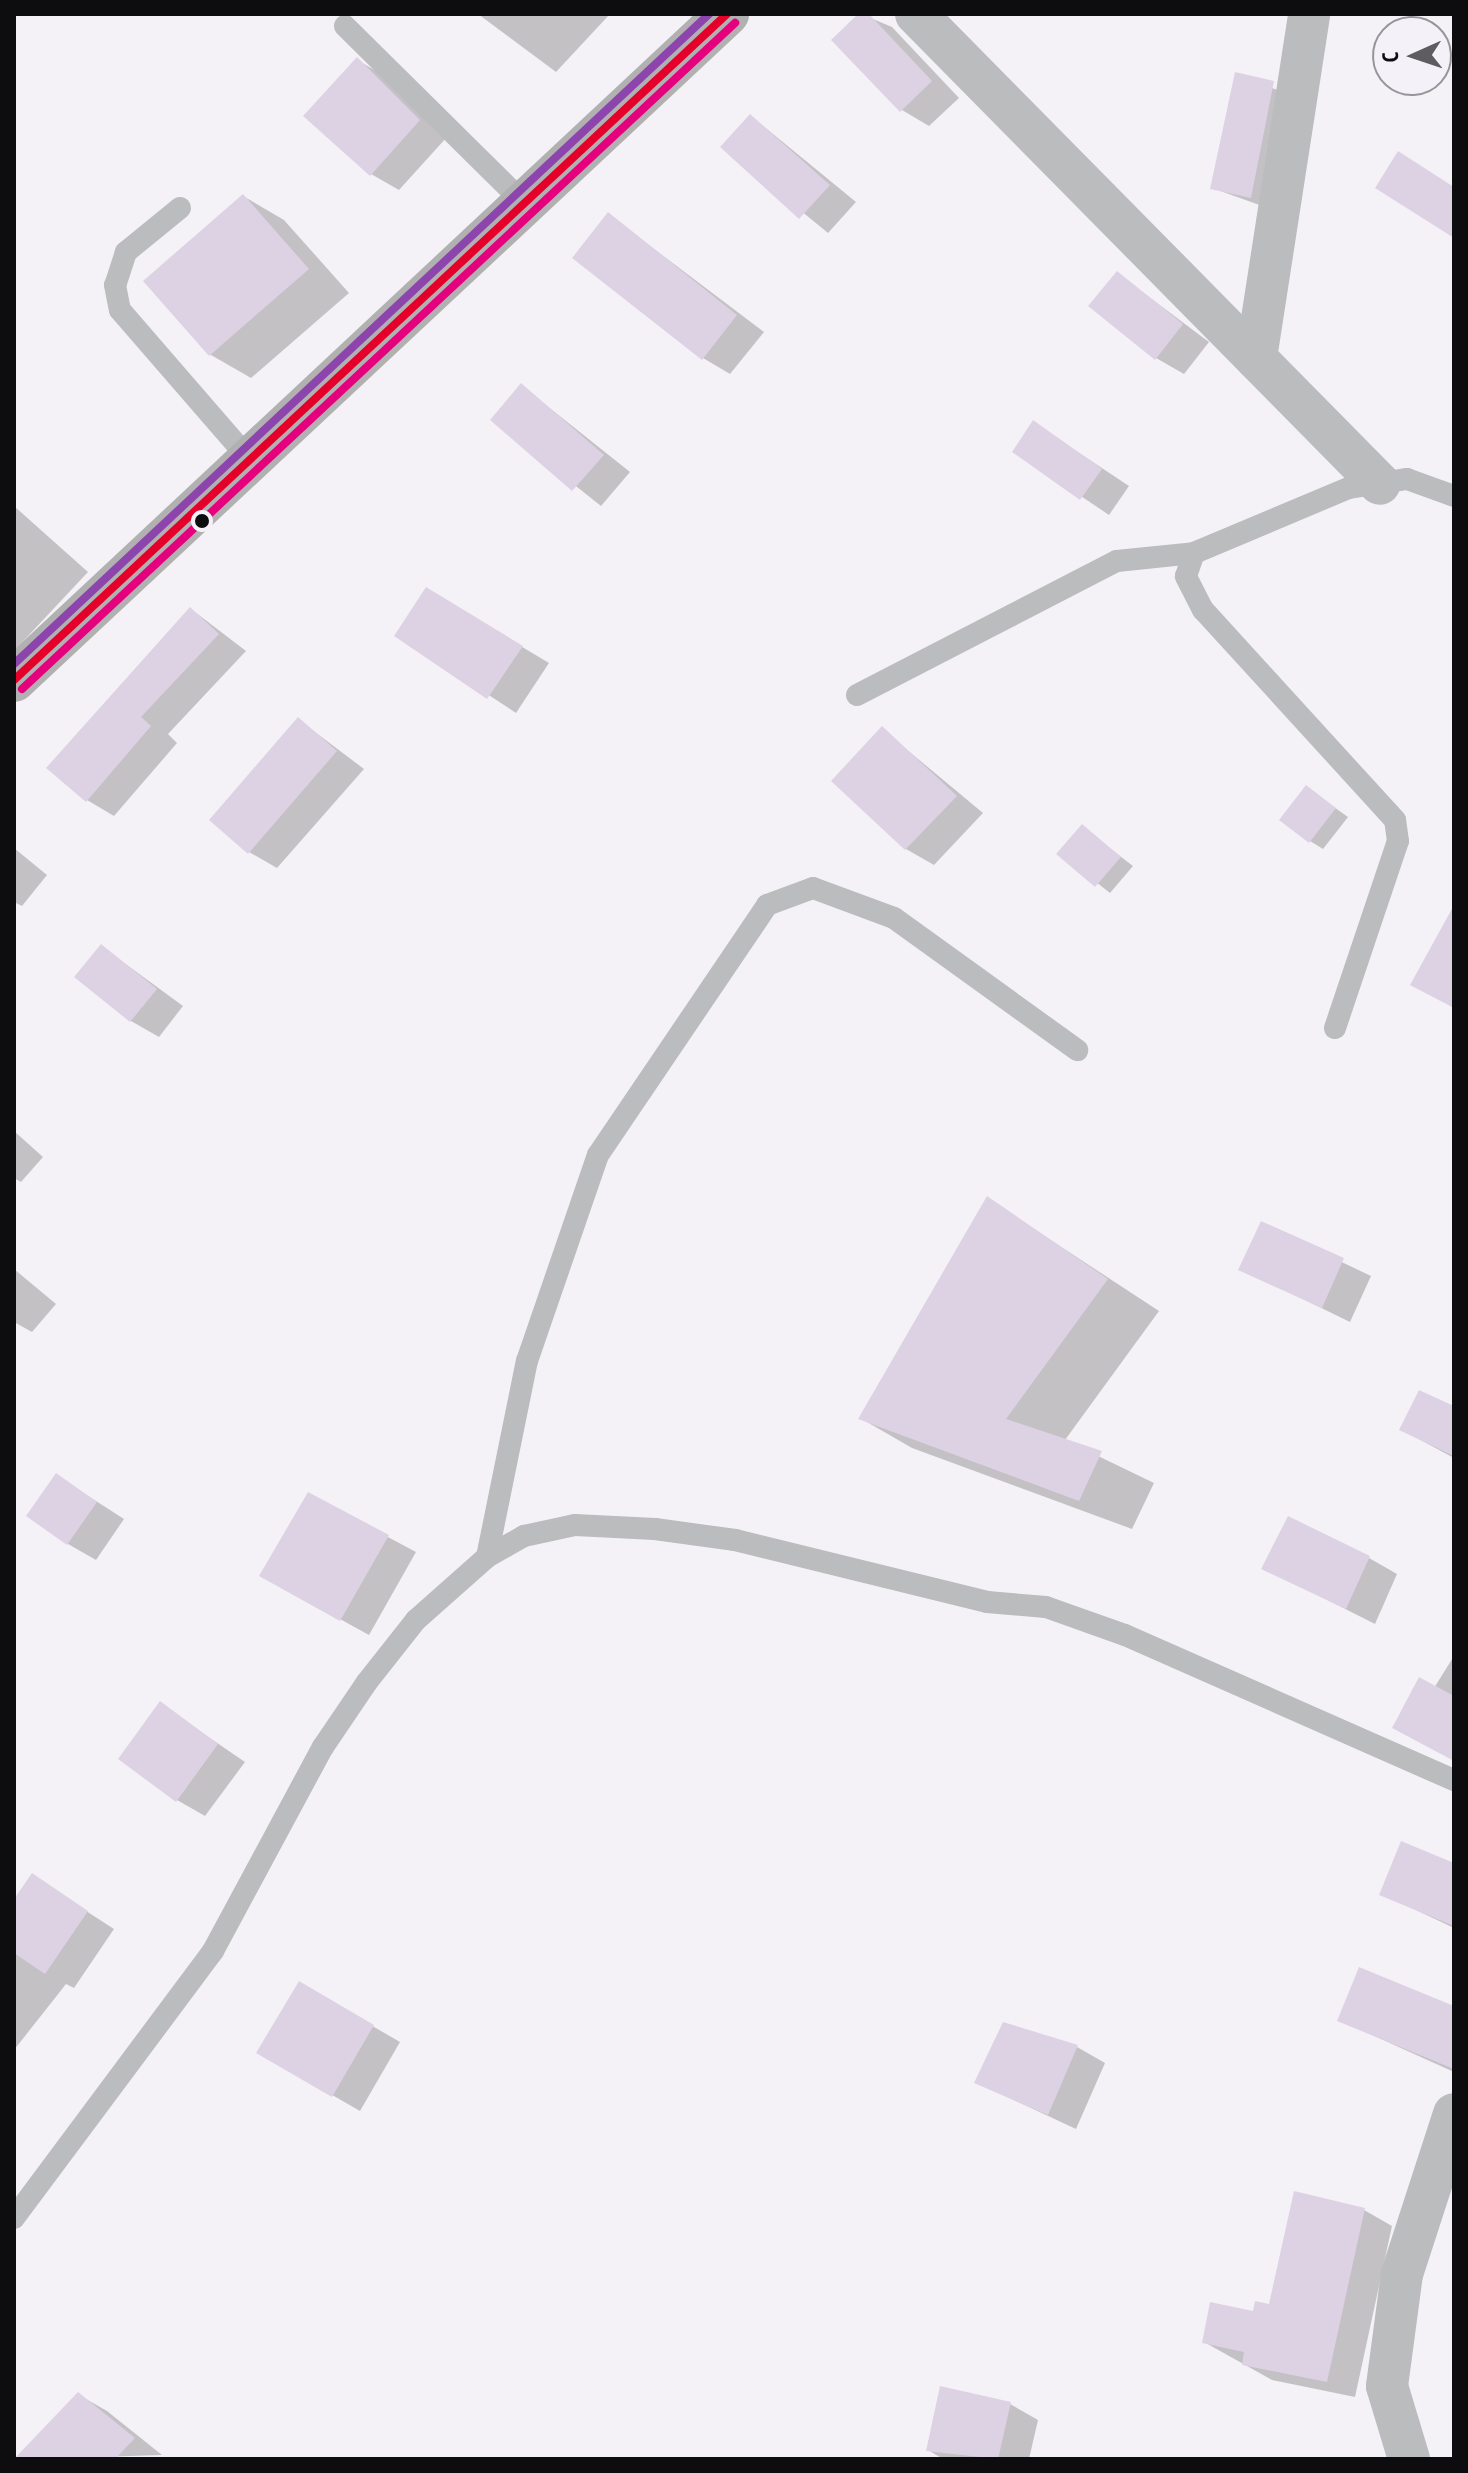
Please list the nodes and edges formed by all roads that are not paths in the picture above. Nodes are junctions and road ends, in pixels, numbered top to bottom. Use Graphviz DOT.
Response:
graph roads {
  1 [pos="727,14"];
  2 [pos="916,14"];
  3 [pos="1309,14"];
  4 [pos="345,26"];
  5 [pos="521,200"];
  6 [pos="180,208"];
  7 [pos="1256,358"];
  8 [pos="248,458"];
  9 [pos="1380,484"];
  10 [pos="1454,496"];
  11 [pos="1194,553"];
  12 [pos="14,680"];
  13 [pos="857,695"];
  14 [pos="1335,1028"];
  15 [pos="1077,1050"];
  16 [pos="487,1557"];
  17 [pos="1454,1780"];
  18 [pos="1454,2114"];
  19 [pos="14,2218"];
  20 [pos="1409,2459"];
  1 -- 5 [label="street"];
  2 -- 7 [label="street"];
  3 -- 7 [label="street"];
  4 -- 5 [label="lane"];
  5 -- 8 [label="street"];
  6 -- 8 [label="lane"];
  7 -- 9 [label="street"];
  8 -- 12 [label="street"];
  9 -- 10 [label="lane"];
  9 -- 11 [label="lane"];
  11 -- 13 [label="lane"];
  11 -- 14 [label="lane"];
  15 -- 16 [label="lane"];
  16 -- 17 [label="lane"];
  16 -- 19 [label="lane"];
  18 -- 20 [label="street"];
}
